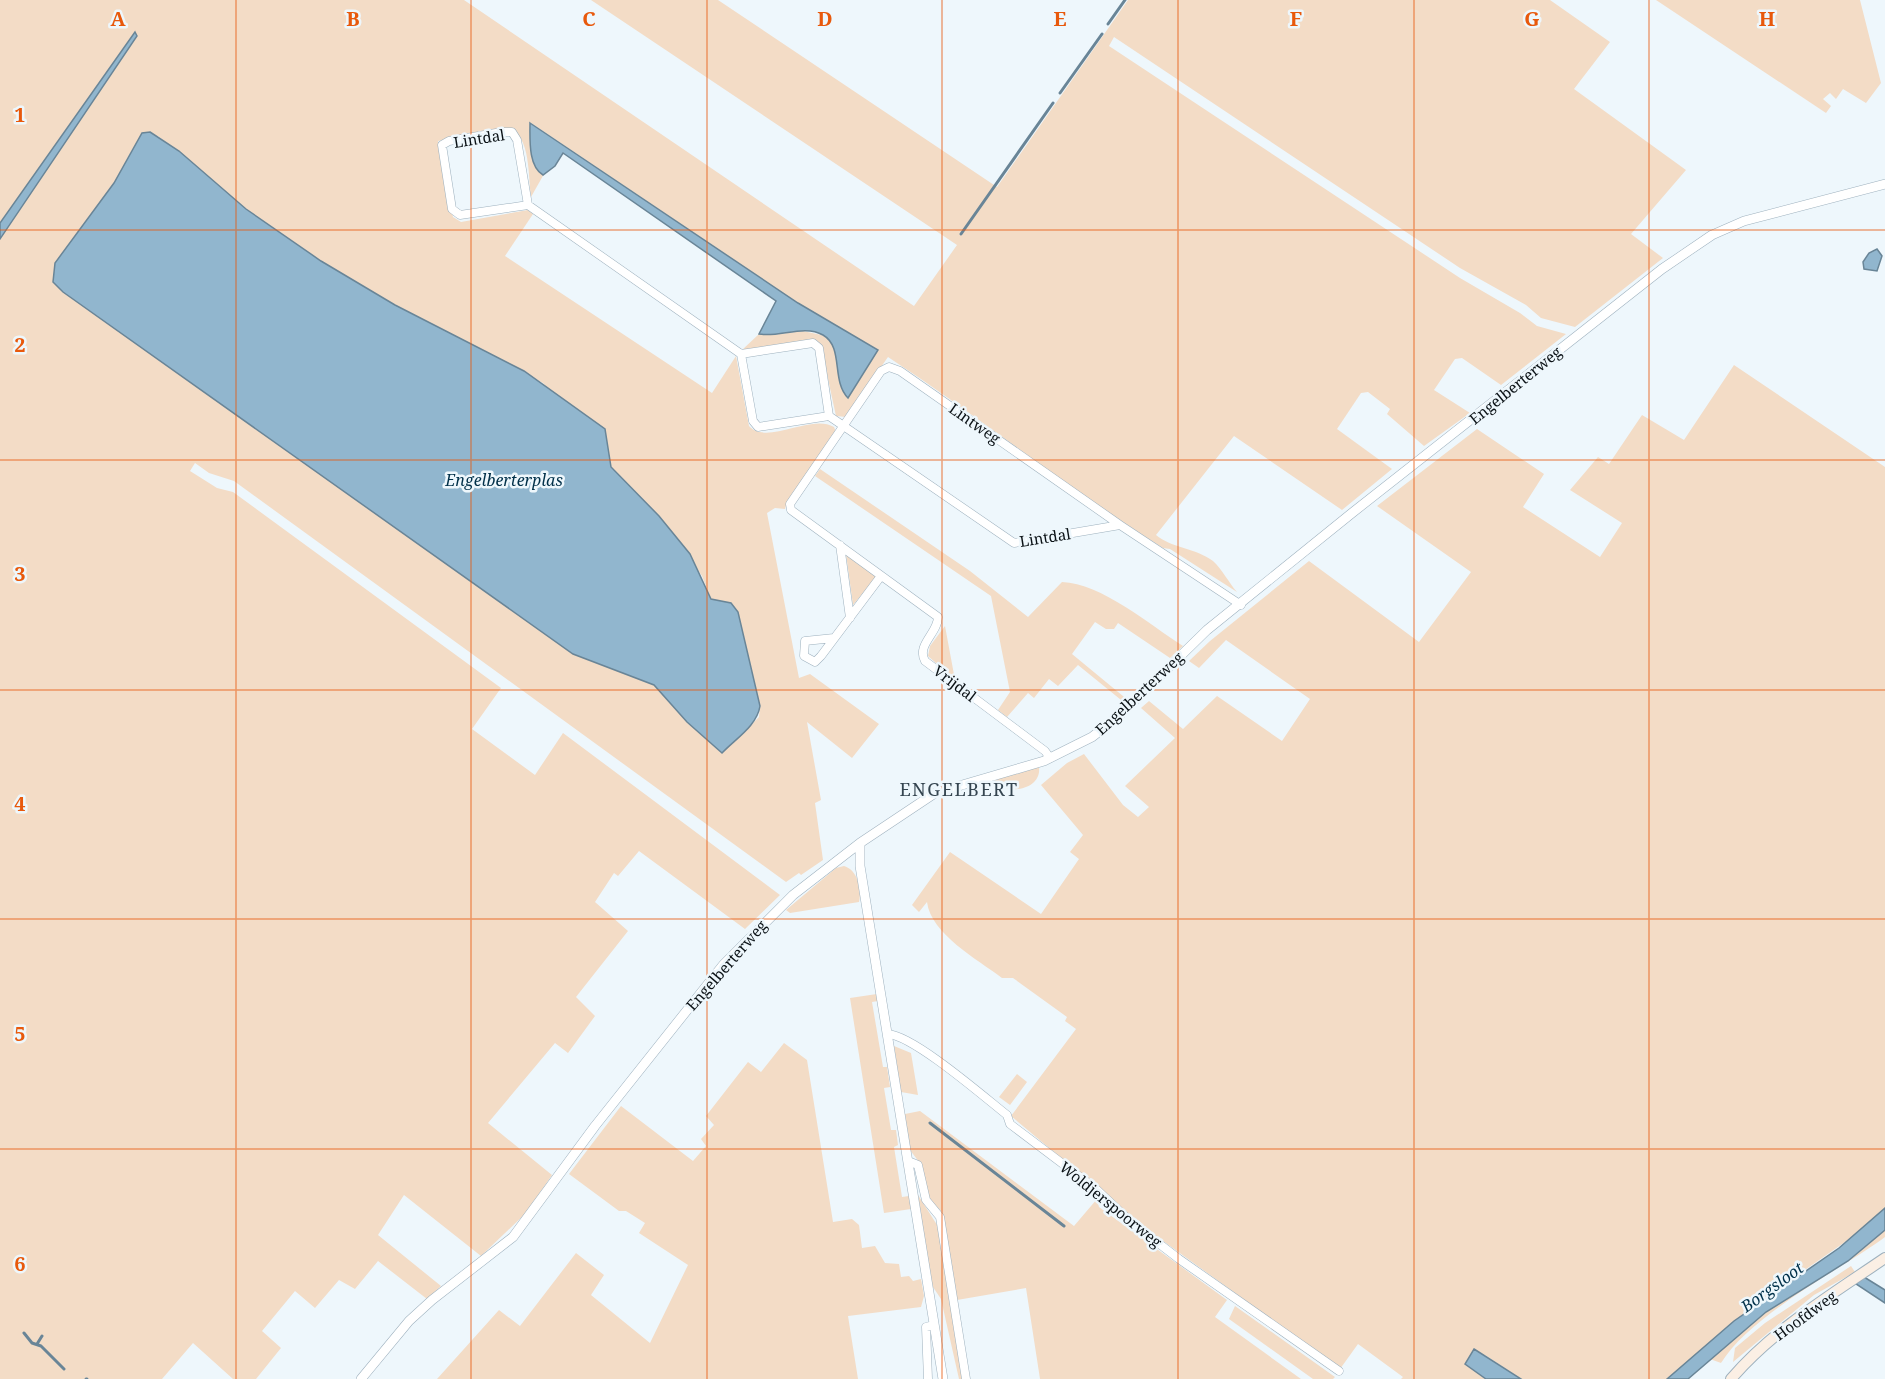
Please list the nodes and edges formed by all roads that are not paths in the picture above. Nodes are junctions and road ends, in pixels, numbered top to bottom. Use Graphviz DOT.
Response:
graph roads {
  1 [pos="1885,184"];
  2 [pos="528,205"];
  3 [pos="741,354"];
  4 [pos="829,416"];
  5 [pos="844,426"];
  6 [pos="1120,525"];
  7 [pos="840,545"];
  8 [pos="881,576"];
  9 [pos="1241,605"];
  10 [pos="850,618"];
  11 [pos="834,638"];
  12 [pos="1050,758"];
  13 [pos="860,843"];
  14 [pos="842,856"];
  15 [pos="860,866"];
  16 [pos="888,1034"];
  17 [pos="908,1161"];
  18 [pos="1885,1258"];
  19 [pos="934,1325"];
  20 [pos="1339,1371"];
  21 [pos="361,1379"];
  22 [pos="928,1379"];
  23 [pos="943,1379"];
  24 [pos="966,1379"];
  25 [pos="1731,1379"];
  1 -- 9 [label="street, Engelberterweg"];
  2 -- 2 [label="street, Lintdal"];
  2 -- 3 [label="street"];
  3 -- 4 [label="street"];
  3 -- 4 [label="street"];
  4 -- 5 [label="street, Lintdal"];
  5 -- 6 [label="street, Lintdal"];
  5 -- 6 [label="street, Lintweg"];
  5 -- 7 [label="street, Vrijdal"];
  6 -- 9 [label="street"];
  7 -- 8 [label="street, Vrijdal"];
  7 -- 10 [label="street"];
  8 -- 10 [label="street"];
  8 -- 12 [label="street, Vrijdal"];
  9 -- 12 [label="street, Engelberterweg"];
  10 -- 11 [label="street"];
  12 -- 13 [label="street, Engelberterweg"];
  13 -- 14 [label="street, Engelberterweg"];
  13 -- 15 [label="street"];
  14 -- 15 [label="street"];
  14 -- 21 [label="street, Engelberterweg"];
  15 -- 16 [label="street"];
  16 -- 17 [label="street"];
  16 -- 20 [label="street, Woldjerspoorweg"];
  17 -- 19 [label="street"];
  17 -- 24 [label="street"];
  18 -- 25 [label="main road, Hoofdweg"];
  19 -- 22 [label="street"];
  19 -- 23 [label="street"];
}
